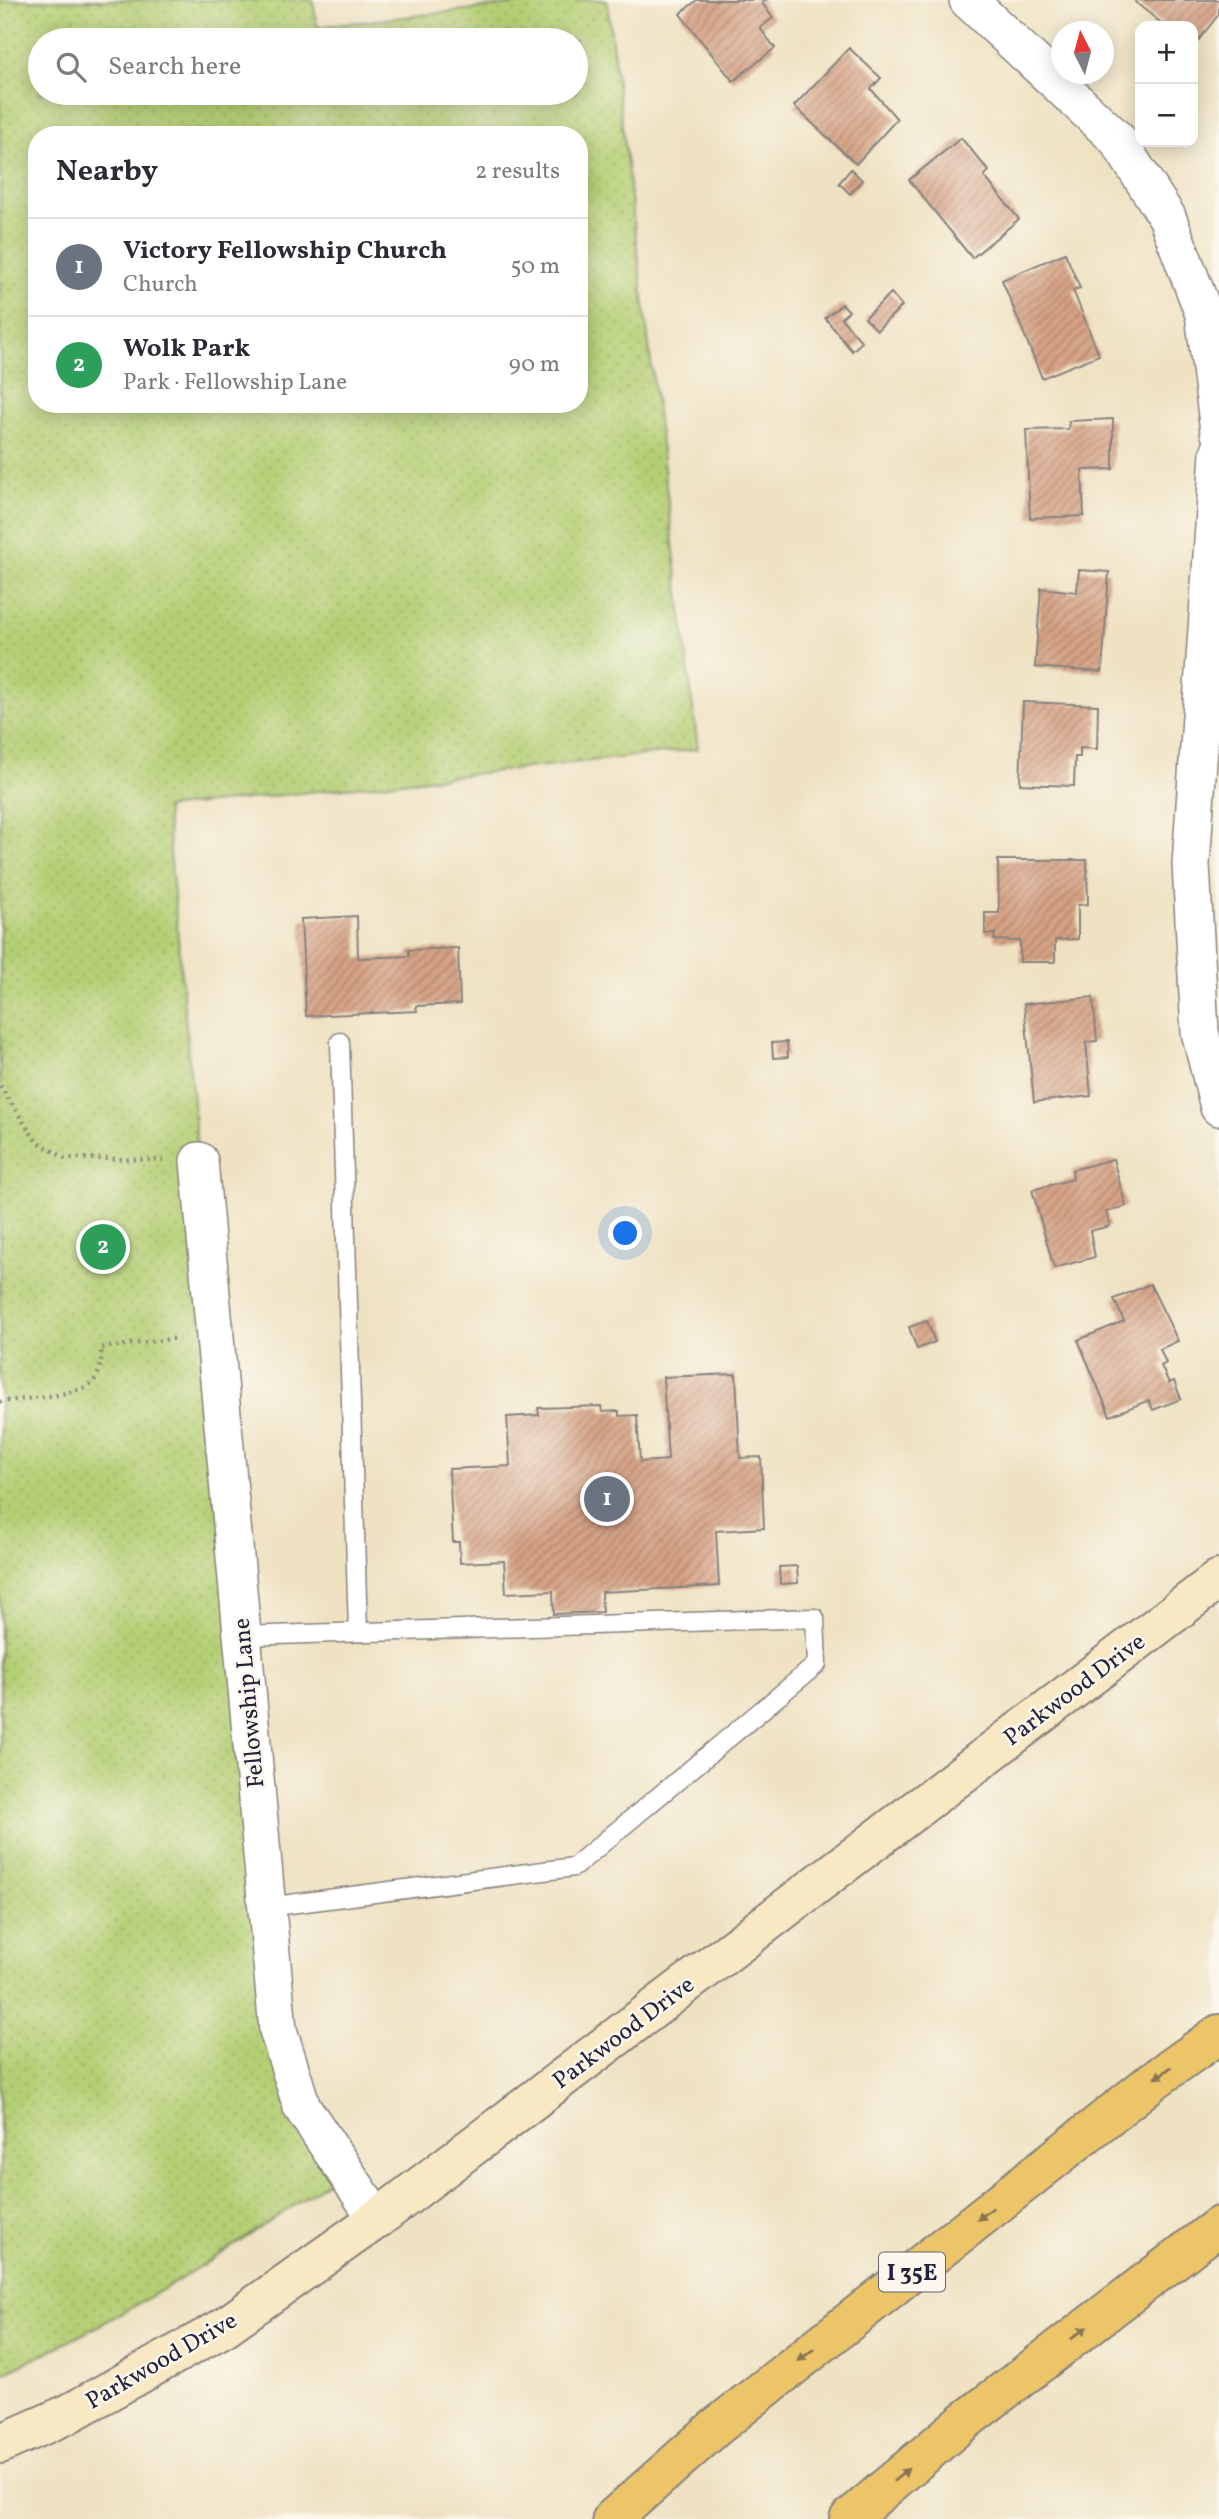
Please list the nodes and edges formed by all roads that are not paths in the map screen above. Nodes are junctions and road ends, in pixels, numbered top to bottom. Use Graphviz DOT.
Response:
graph roads {
  1 [pos="968,0"];
  2 [pos="1219,431"];
  3 [pos="1219,453"];
  4 [pos="340,1042"];
  5 [pos="1219,1107"];
  6 [pos="199,1161"];
  7 [pos="1219,1579"];
  8 [pos="358,1632"];
  9 [pos="242,1636"];
  10 [pos="267,1907"];
  11 [pos="1219,2034"];
  12 [pos="377,2219"];
  13 [pos="1219,2226"];
  14 [pos="0,2444"];
  15 [pos="612,2519"];
  16 [pos="849,2519"];
  1 -- 2 [label="street"];
  3 -- 5 [label="street"];
  4 -- 8 [label="lane"];
  6 -- 9 [label="street, Fellowship Lane"];
  7 -- 12 [label="street, Parkwood Drive"];
  8 -- 9 [label="lane"];
  8 -- 10 [label="lane"];
  9 -- 10 [label="street, Fellowship Lane"];
  10 -- 12 [label="street, Fellowship Lane"];
  11 -- 15 [label="highway, I 35E, one-way"];
  12 -- 14 [label="street, Parkwood Drive"];
  16 -- 13 [label="highway, one-way"];
}
